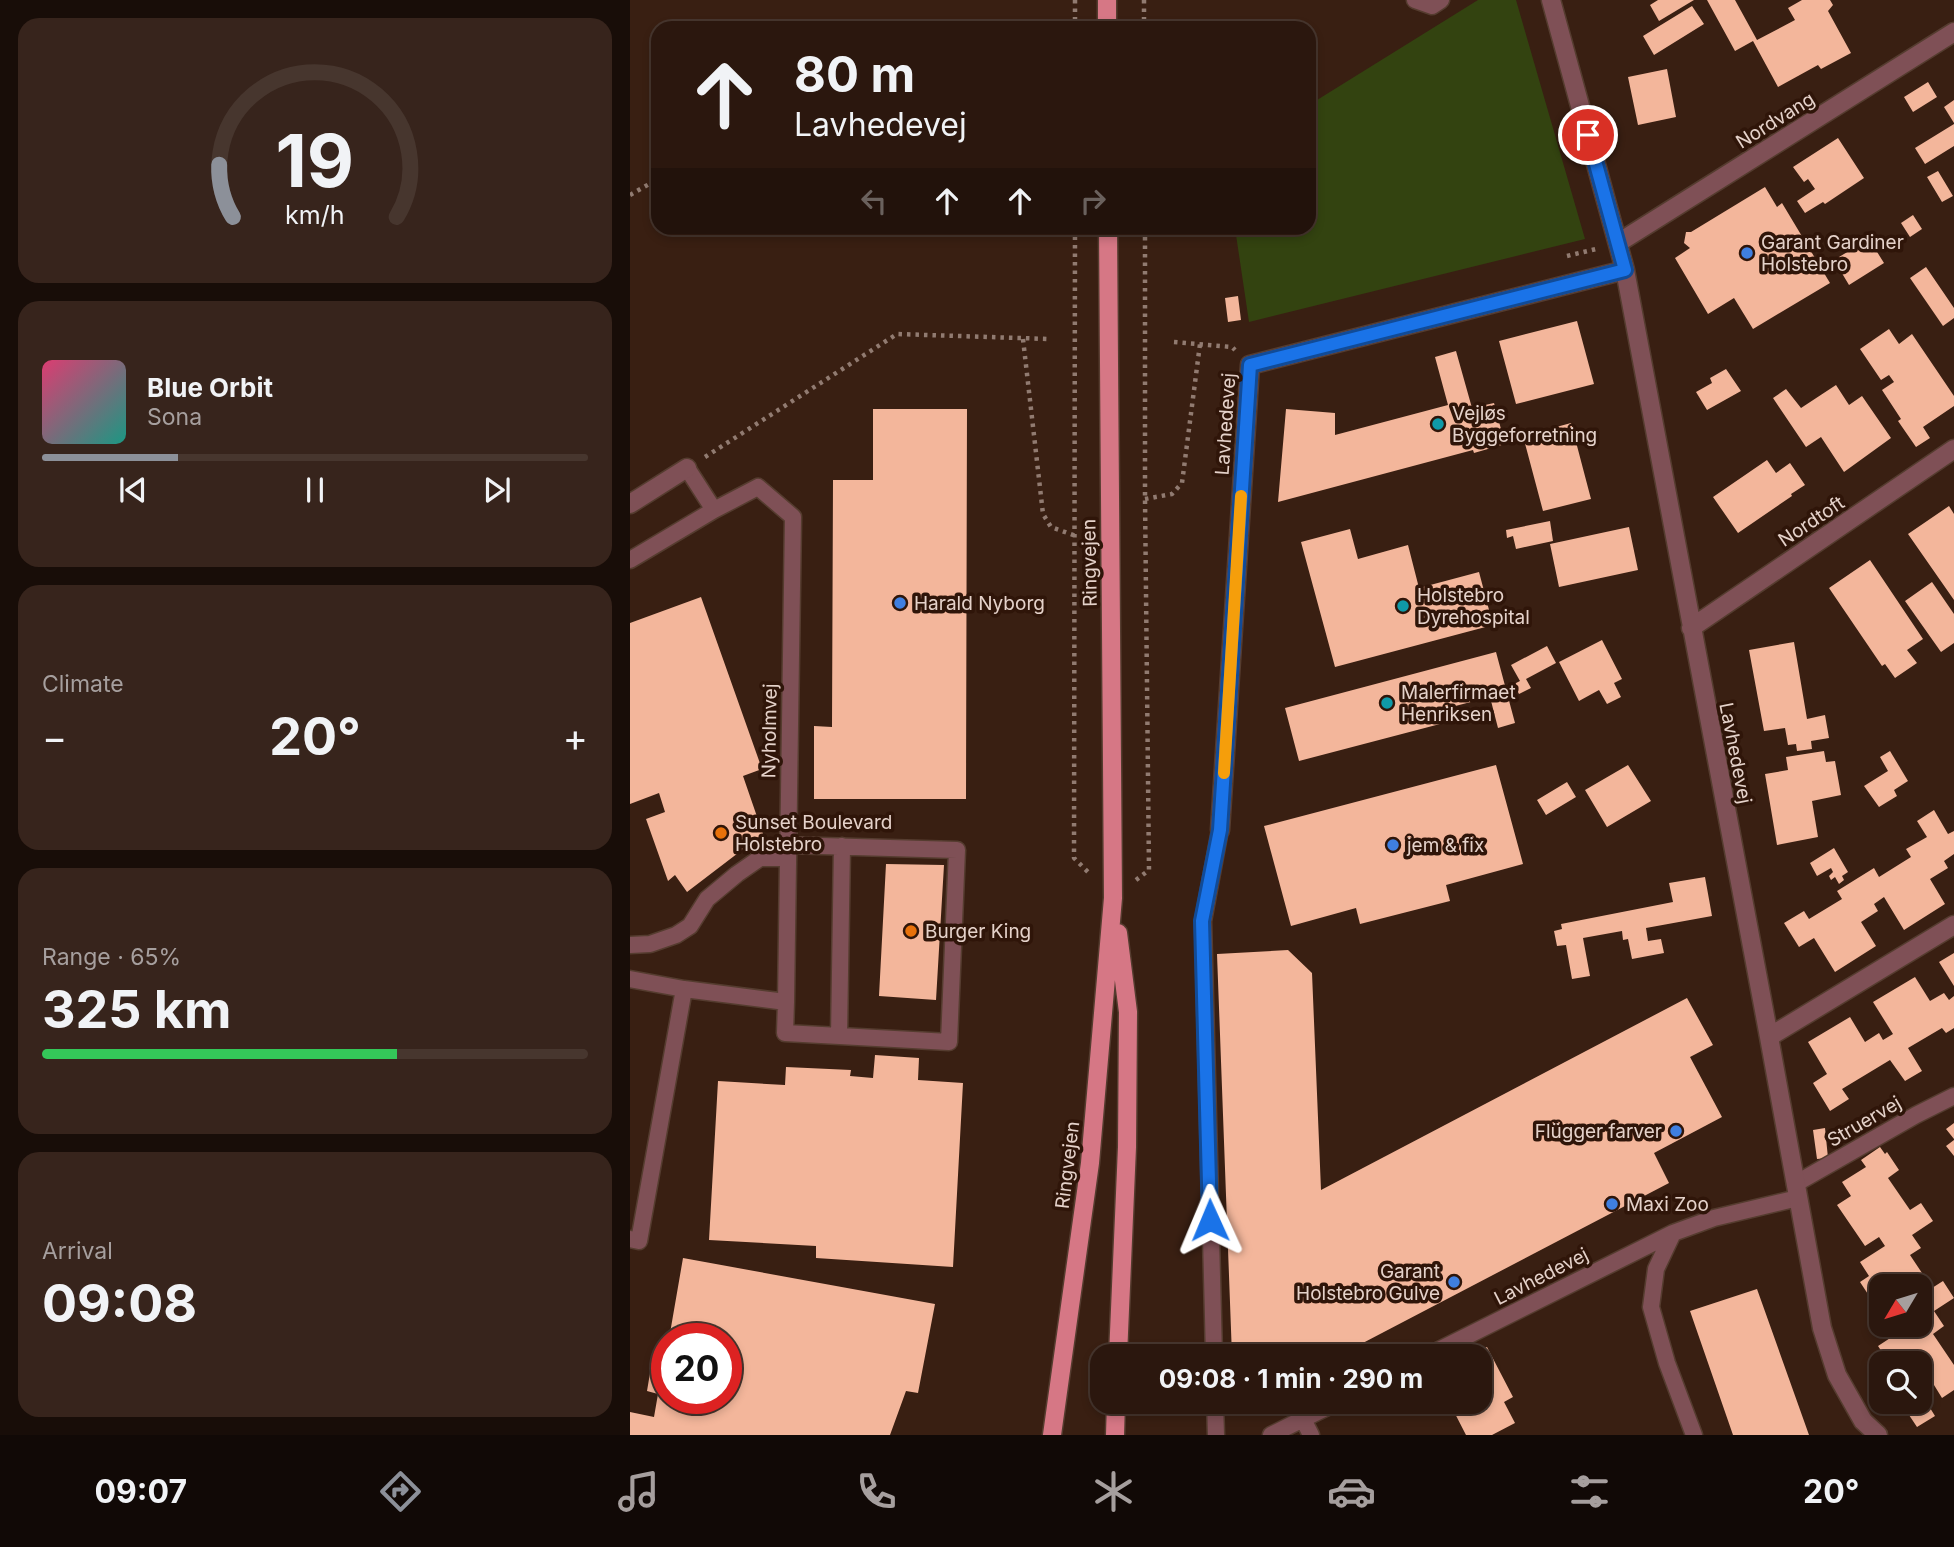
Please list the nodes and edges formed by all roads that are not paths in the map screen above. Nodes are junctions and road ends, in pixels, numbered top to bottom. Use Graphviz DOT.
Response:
graph roads {
  1 [pos="1107,0"];
  2 [pos="1415,0"];
  3 [pos="1441,0"];
  4 [pos="1551,0"];
  5 [pos="1107,21"];
  6 [pos="1954,32"];
  7 [pos="1108,235"];
  8 [pos="1618,243"];
  9 [pos="1625,270"];
  10 [pos="1954,449"];
  11 [pos="687,468"];
  12 [pos="630,504"];
  13 [pos="713,510"];
  14 [pos="630,560"];
  15 [pos="1691,628"];
  16 [pos="1220,830"];
  17 [pos="842,846"];
  18 [pos="788,851"];
  19 [pos="1113,898"];
  20 [pos="1954,925"];
  21 [pos="630,945"];
  22 [pos="630,979"];
  23 [pos="684,989"];
  24 [pos="786,1002"];
  25 [pos="839,1036"];
  26 [pos="1769,1037"];
  27 [pos="1954,1096"];
  28 [pos="1797,1191"];
  29 [pos="1673,1233"];
  30 [pos="630,1239"];
  31 [pos="1119,1344"];
  32 [pos="1214,1344"];
  33 [pos="1451,1344"];
  34 [pos="1116,1414"];
  35 [pos="1215,1414"];
  36 [pos="1313,1414"];
  37 [pos="1303,1419"];
  38 [pos="1052,1435"];
  39 [pos="1115,1435"];
  40 [pos="1216,1435"];
  41 [pos="1271,1435"];
  42 [pos="1311,1435"];
  43 [pos="1694,1435"];
  44 [pos="1878,1435"];
  1 -- 5 [label="main road"];
  2 -- 3 [label="lane"];
  4 -- 8 [label="street, Lavhedevej"];
  6 -- 8 [label="street, Nordvang"];
  7 -- 19 [label="main road, Ringvejen"];
  8 -- 9 [label="street, Lavhedevej"];
  9 -- 15 [label="street, Lavhedevej"];
  9 -- 16 [label="street, Lavhedevej"];
  10 -- 15 [label="street, Nordtoft"];
  11 -- 12 [label="street"];
  11 -- 13 [label="lane"];
  13 -- 14 [label="lane"];
  13 -- 18 [label="lane, Nyholmvej"];
  15 -- 26 [label="street, Lavhedevej"];
  16 -- 32 [label="lane"];
  17 -- 18 [label="lane"];
  17 -- 25 [label="lane"];
  17 -- 25 [label="lane"];
  18 -- 21 [label="lane"];
  18 -- 24 [label="lane, Nyholmvej"];
  19 -- 31 [label="main road, Ringvejen"];
  19 -- 38 [label="main road, Ringvejen"];
  20 -- 26 [label="street"];
  22 -- 23 [label="lane"];
  23 -- 24 [label="lane"];
  23 -- 30 [label="lane"];
  24 -- 25 [label="lane, Nyholmvej"];
  26 -- 28 [label="street, Lavhedevej"];
  27 -- 28 [label="lane, Struervej"];
  28 -- 29 [label="lane, Lavhedevej"];
  28 -- 44 [label="street, Lavhedevej"];
  29 -- 33 [label="lane, Lavhedevej"];
  29 -- 43 [label="lane"];
  34 -- 39 [label="main road"];
  35 -- 40 [label="lane"];
  36 -- 37 [label="lane"];
  37 -- 41 [label="lane"];
  37 -- 42 [label="lane"];
}
